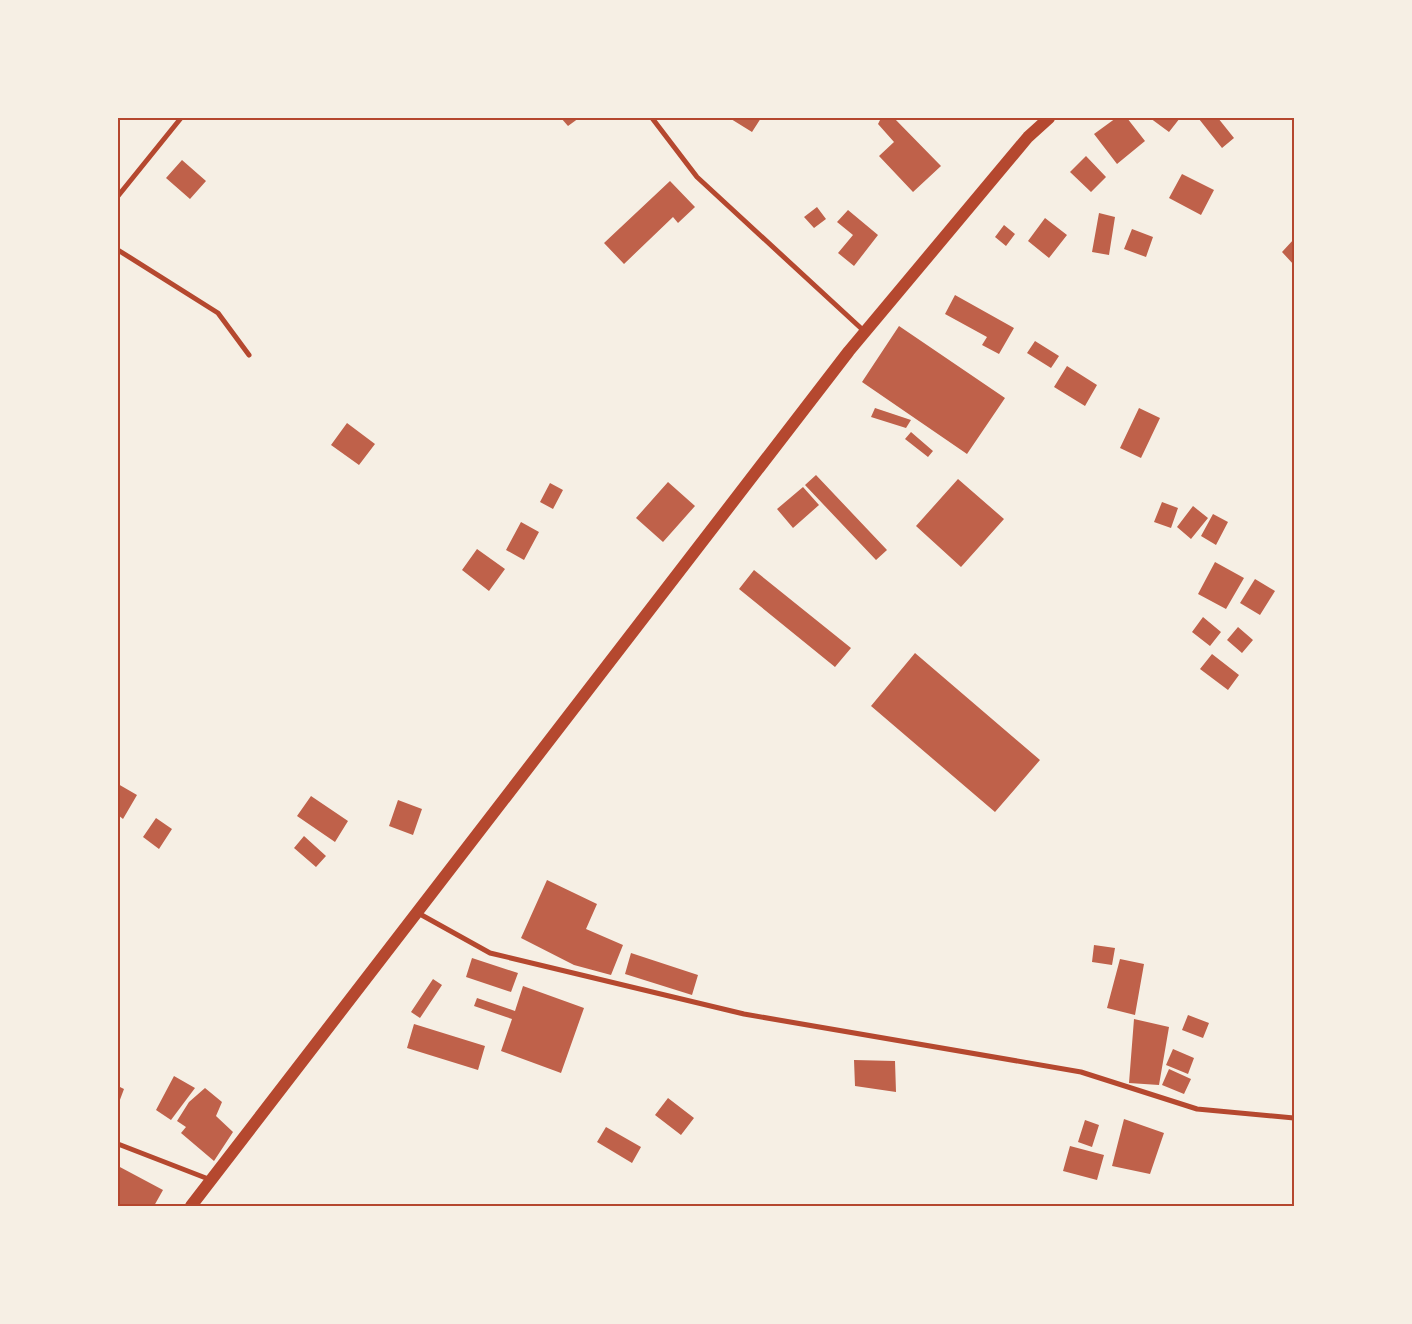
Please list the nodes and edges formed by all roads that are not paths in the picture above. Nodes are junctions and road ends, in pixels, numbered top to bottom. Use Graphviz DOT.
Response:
graph roads {
  1 [pos="181,118"];
  2 [pos="652,118"];
  3 [pos="1049,118"];
  4 [pos="118,196"];
  5 [pos="118,250"];
  6 [pos="865,332"];
  7 [pos="249,355"];
  8 [pos="418,913"];
  9 [pos="1294,1118"];
  10 [pos="118,1144"];
  11 [pos="212,1180"];
  12 [pos="191,1206"];
  1 -- 4 [label="street"];
  2 -- 6 [label="street"];
  3 -- 6 [label="main road"];
  5 -- 7 [label="street"];
  6 -- 8 [label="main road"];
  8 -- 9 [label="street"];
  8 -- 11 [label="main road"];
  10 -- 11 [label="street"];
  11 -- 12 [label="main road"];
}
